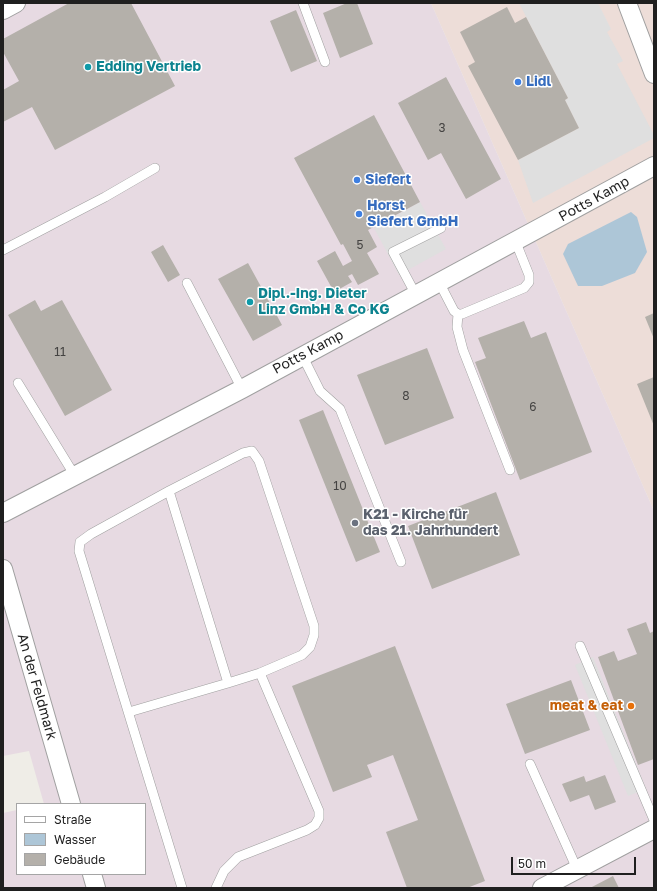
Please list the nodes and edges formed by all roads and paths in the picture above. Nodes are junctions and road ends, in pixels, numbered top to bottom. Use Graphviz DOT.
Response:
graph roads {
  1 [pos="16,3"];
  2 [pos="303,3"];
  3 [pos="627,3"];
  4 [pos="3,10"];
  5 [pos="325,62"];
  6 [pos="654,74"];
  7 [pos="654,166"];
  8 [pos="155,168"];
  9 [pos="441,228"];
  10 [pos="516,240"];
  11 [pos="3,250"];
  12 [pos="439,282"];
  13 [pos="187,283"];
  14 [pos="416,295"];
  15 [pos="458,314"];
  16 [pos="302,355"];
  17 [pos="18,383"];
  18 [pos="242,389"];
  19 [pos="510,470"];
  20 [pos="75,476"];
  21 [pos="169,491"];
  22 [pos="3,513"];
  23 [pos="401,562"];
  24 [pos="3,569"];
  25 [pos="580,646"];
  26 [pos="260,673"];
  27 [pos="228,683"];
  28 [pos="129,712"];
  29 [pos="530,764"];
  30 [pos="71,803"];
  31 [pos="654,820"];
  32 [pos="654,828"];
  33 [pos="577,869"];
  34 [pos="92,875"];
  35 [pos="96,888"];
  36 [pos="182,888"];
  37 [pos="216,888"];
  38 [pos="542,888"];
  1 -- 4 [label="street"];
  2 -- 5 [label="lane"];
  3 -- 6 [label="street"];
  7 -- 10 [label="street, Potts Kamp"];
  8 -- 11 [label="lane"];
  9 -- 14 [label="lane"];
  10 -- 12 [label="street, Potts Kamp"];
  10 -- 15 [label="lane"];
  12 -- 14 [label="street, Potts Kamp"];
  12 -- 15 [label="lane"];
  13 -- 18 [label="lane"];
  14 -- 16 [label="street, Potts Kamp"];
  15 -- 19 [label="lane"];
  16 -- 18 [label="street, Potts Kamp"];
  16 -- 23 [label="lane"];
  17 -- 20 [label="lane"];
  18 -- 20 [label="street, Potts Kamp"];
  20 -- 22 [label="street, Potts Kamp"];
  21 -- 26 [label="lane"];
  21 -- 27 [label="lane"];
  21 -- 28 [label="lane"];
  24 -- 30 [label="street, An der Feldmark"];
  25 -- 31 [label="lane"];
  26 -- 27 [label="lane"];
  26 -- 37 [label="lane"];
  27 -- 28 [label="lane"];
  28 -- 36 [label="lane"];
  29 -- 33 [label="lane"];
  32 -- 33 [label="street"];
  33 -- 38 [label="street"];
  34 -- 35 [label="street"];
}
